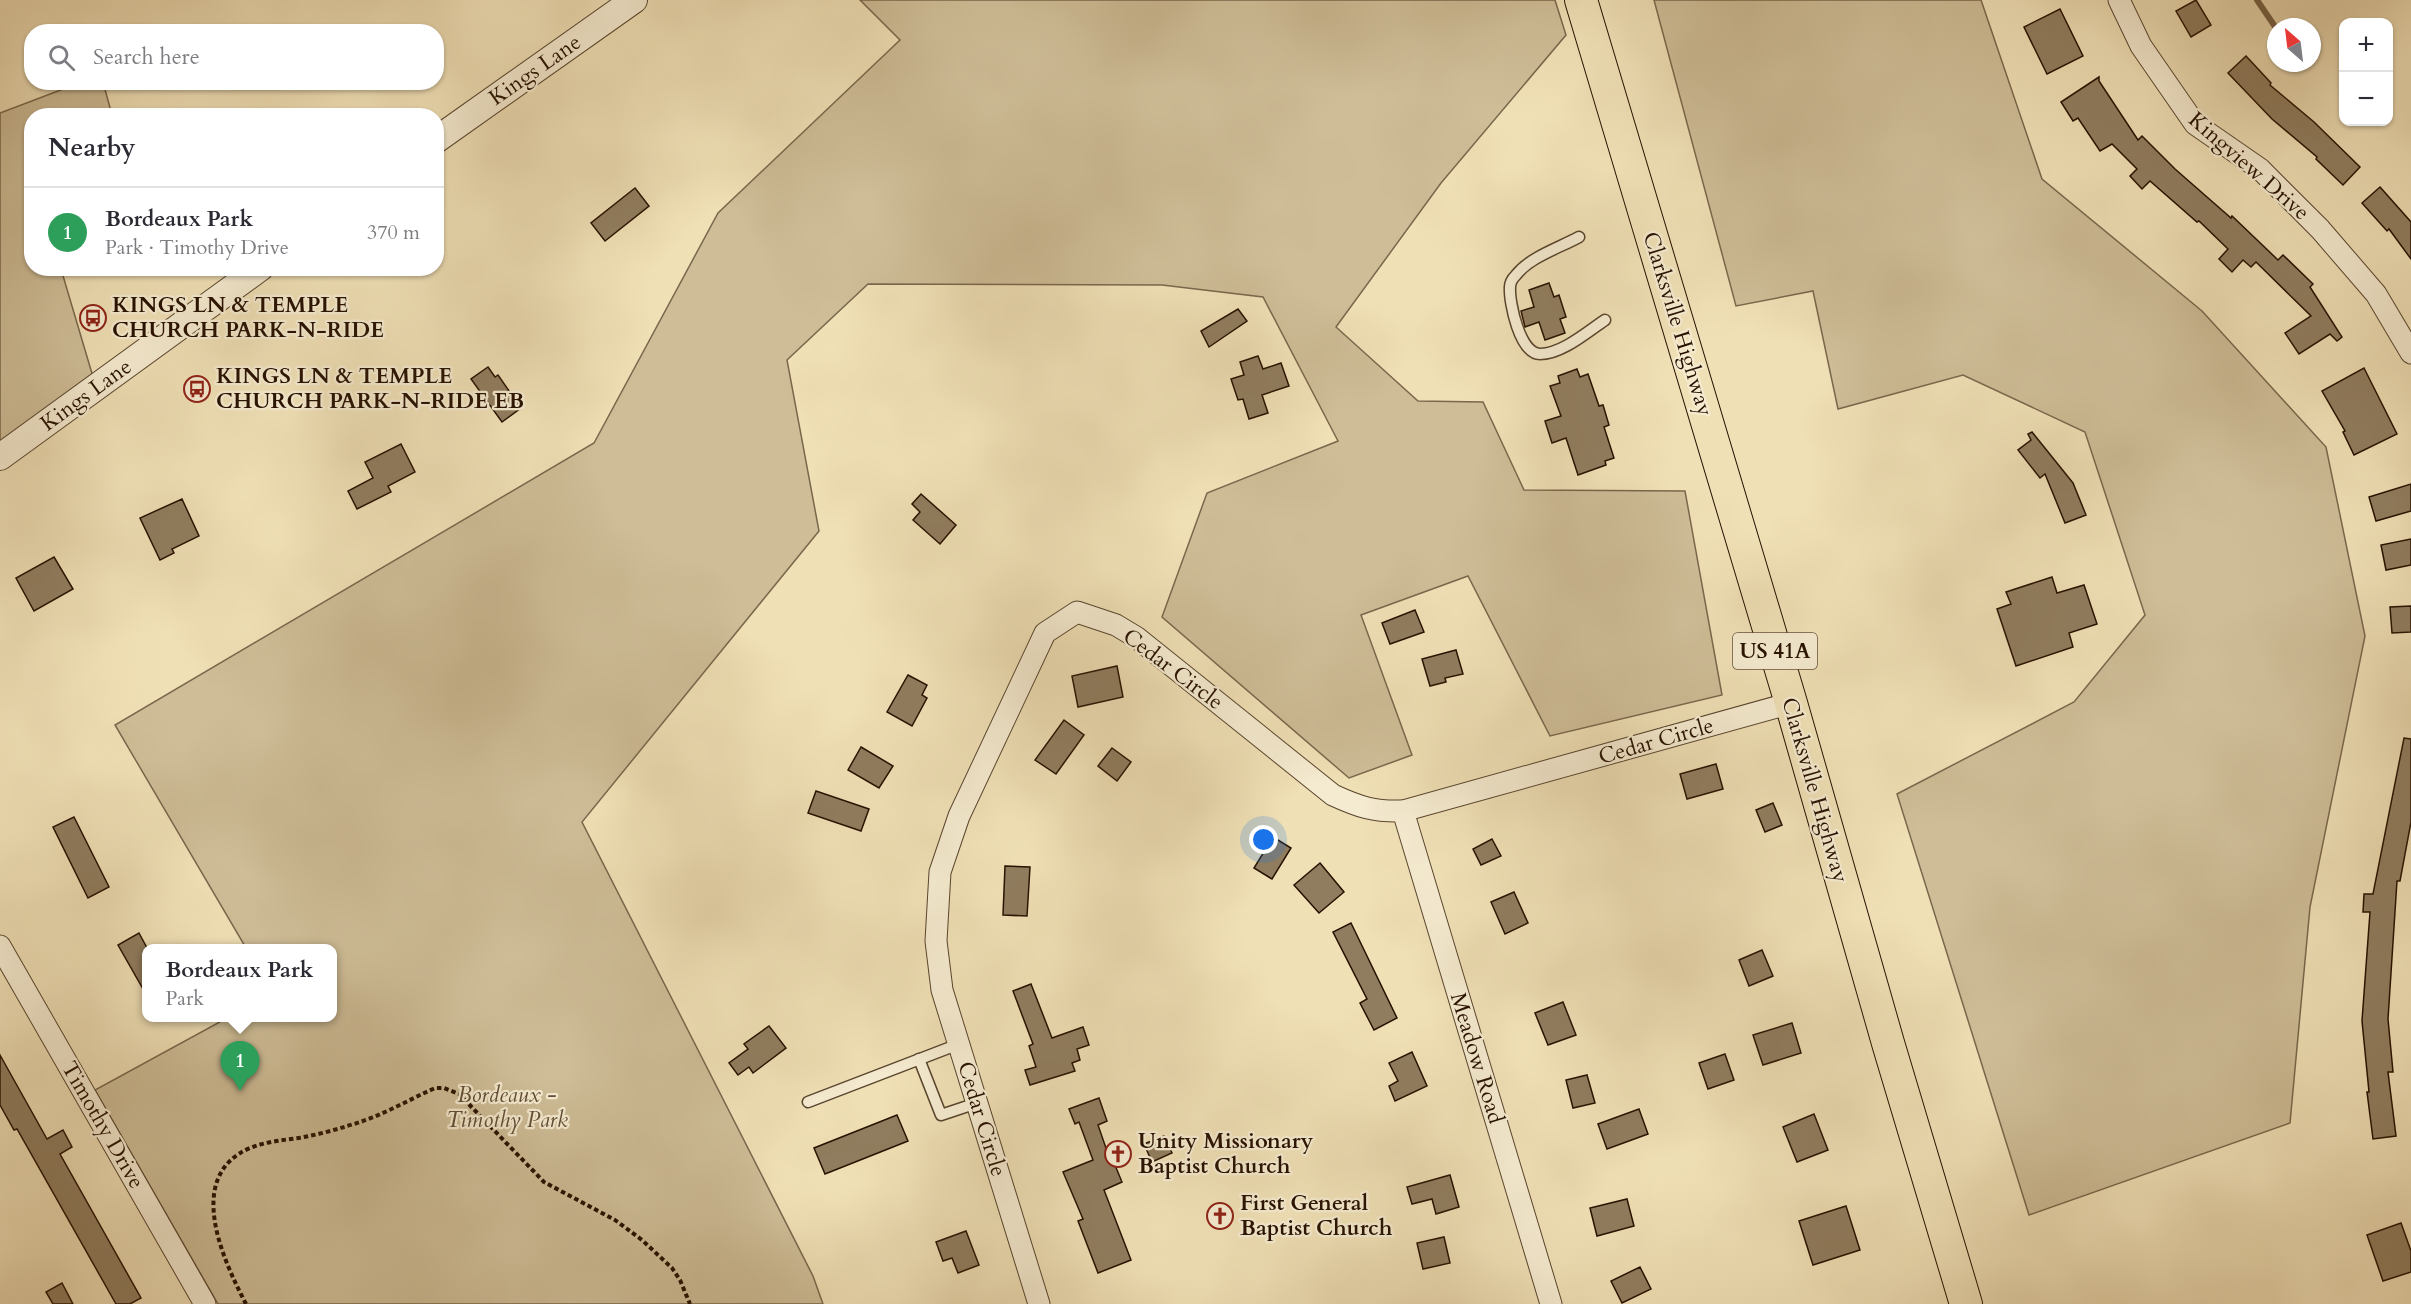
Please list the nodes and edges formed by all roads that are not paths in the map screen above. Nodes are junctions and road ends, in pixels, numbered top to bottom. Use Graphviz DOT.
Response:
graph roads {
  1 [pos="634,0"];
  2 [pos="1581,0"];
  3 [pos="2119,0"];
  4 [pos="444,134"];
  5 [pos="1579,237"];
  6 [pos="249,276"];
  7 [pos="1605,320"];
  8 [pos="2411,354"];
  9 [pos="0,457"];
  10 [pos="1791,704"];
  11 [pos="1403,811"];
  12 [pos="0,946"];
  13 [pos="959,1044"];
  14 [pos="919,1059"];
  15 [pos="808,1102"];
  16 [pos="977,1103"];
  17 [pos="205,1304"];
  18 [pos="1039,1304"];
  19 [pos="1551,1304"];
  20 [pos="1966,1304"];
  1 -- 4 [label="street, Kings Lane"];
  2 -- 10 [label="main road, Clarksville Highway / US 41A"];
  3 -- 8 [label="street, Kingview Drive"];
  5 -- 7 [label="lane"];
  6 -- 9 [label="street, Kings Lane"];
  10 -- 11 [label="street, Cedar Circle"];
  10 -- 20 [label="main road, Clarksville Highway / US 41A"];
  11 -- 13 [label="street, Cedar Circle"];
  11 -- 19 [label="street, Meadow Road"];
  12 -- 17 [label="street, Timothy Drive"];
  13 -- 14 [label="lane"];
  13 -- 16 [label="street, Cedar Circle"];
  14 -- 15 [label="lane"];
  14 -- 16 [label="lane"];
  16 -- 18 [label="street, Cedar Circle"];
}
